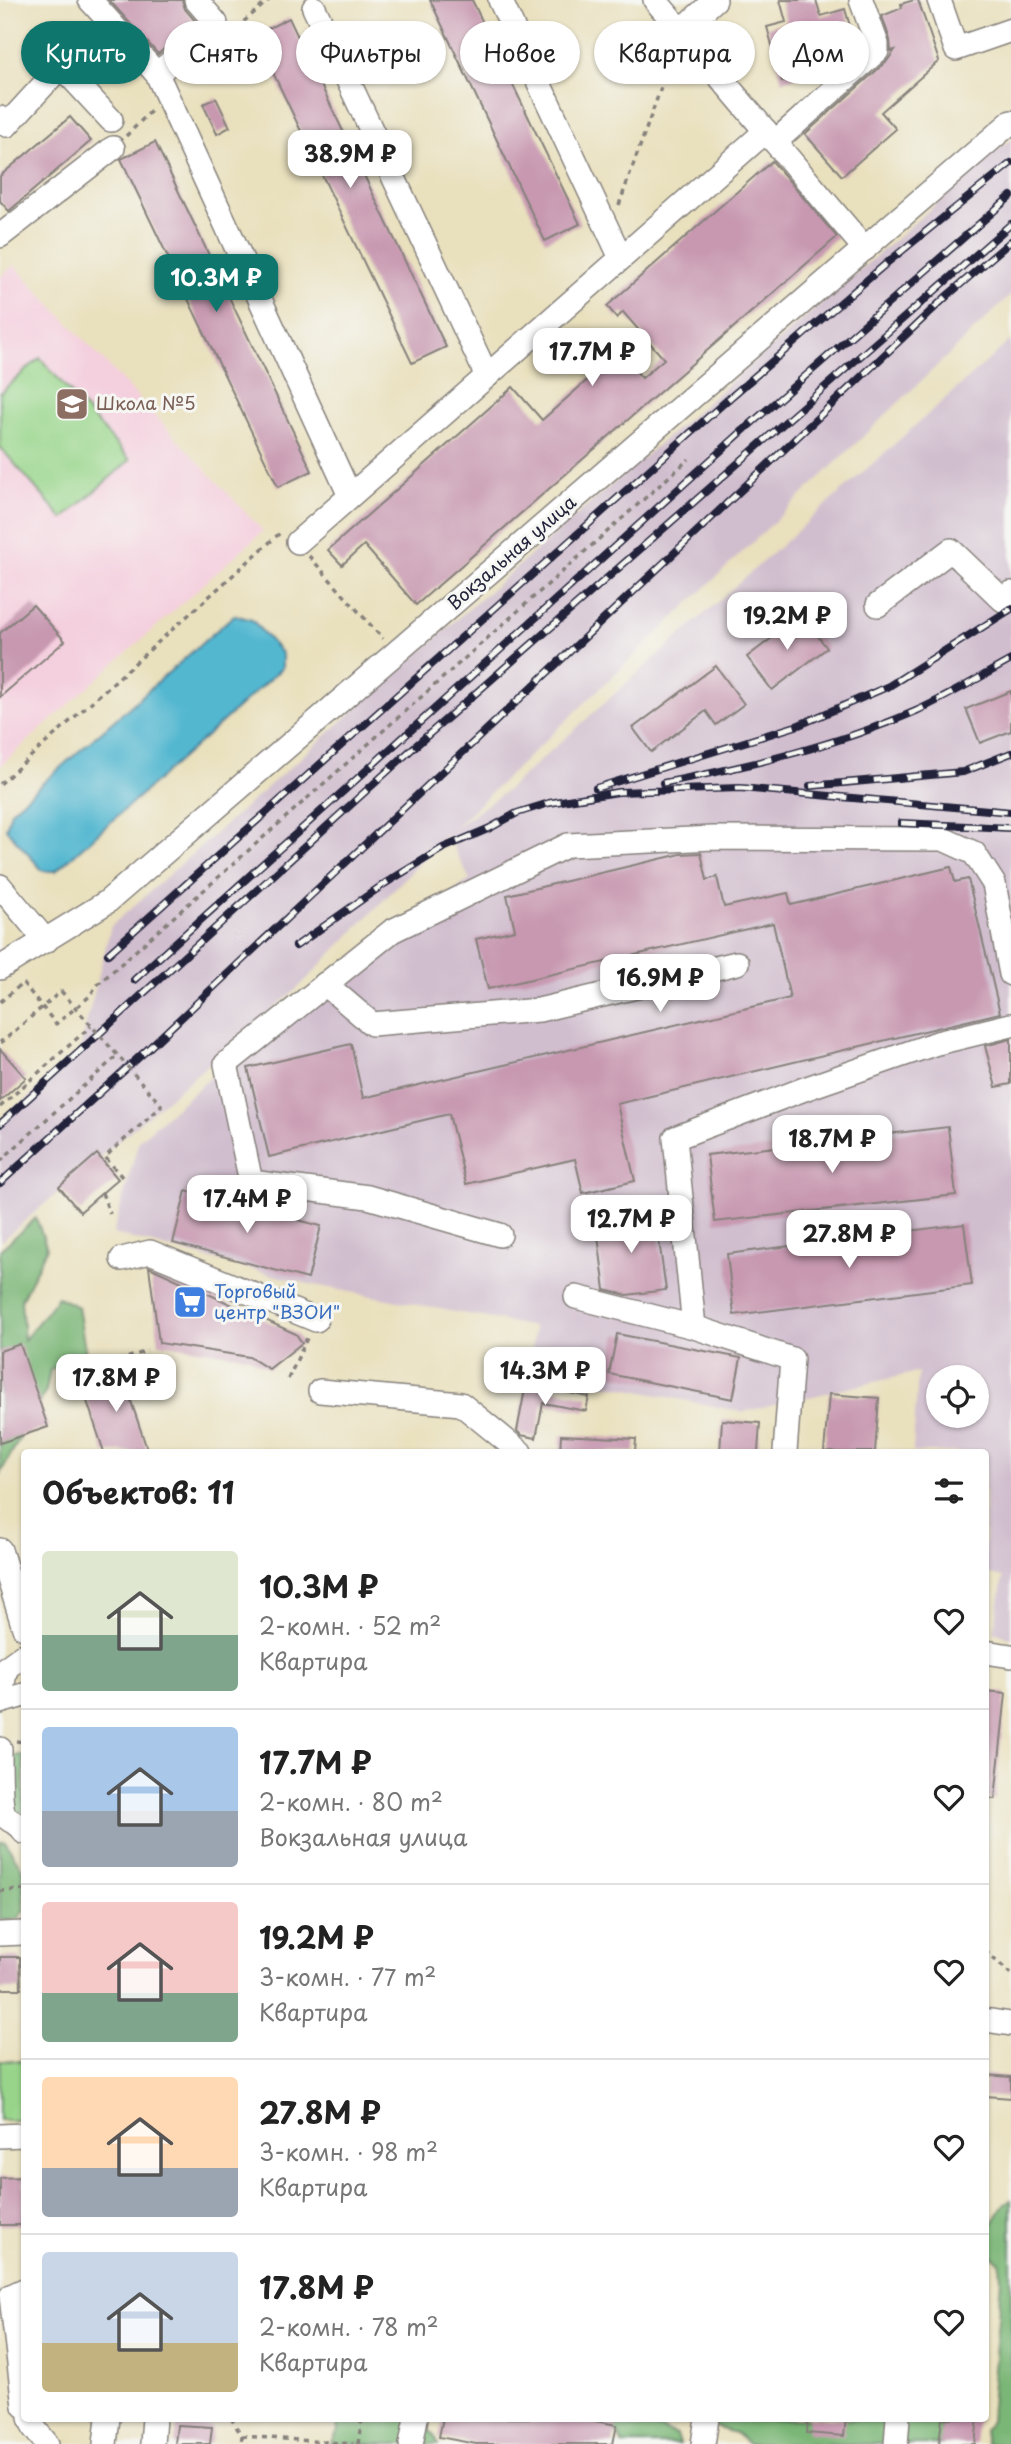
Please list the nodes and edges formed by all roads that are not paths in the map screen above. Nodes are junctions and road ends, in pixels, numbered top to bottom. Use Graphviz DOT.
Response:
graph roads {
  1 [pos="90,0"];
  2 [pos="196,0"];
  3 [pos="500,0"];
  4 [pos="655,0"];
  5 [pos="715,0"];
  6 [pos="861,0"];
  7 [pos="939,0"];
  8 [pos="313,8"];
  9 [pos="674,21"];
  10 [pos="692,21"];
  11 [pos="1011,30"];
  12 [pos="157,74"];
  13 [pos="727,84"];
  14 [pos="0,118"];
  15 [pos="111,120"];
  16 [pos="1011,122"];
  17 [pos="770,136"];
  18 [pos="113,148"];
  19 [pos="0,236"];
  20 [pos="864,249"];
  21 [pos="621,258"];
  22 [pos="486,376"];
  23 [pos="350,496"];
  24 [pos="298,542"];
  25 [pos="1011,593"];
  26 [pos="878,605"];
  27 [pos="0,886"];
  28 [pos="46,941"];
  29 [pos="737,963"];
  30 [pos="0,968"];
  31 [pos="1011,974"];
  32 [pos="325,984"];
  33 [pos="1011,1025"];
  34 [pos="500,1235"];
  35 [pos="122,1259"];
  36 [pos="576,1297"];
  37 [pos="316,1320"];
  38 [pos="694,1327"];
  39 [pos="320,1391"];
  40 [pos="516,1449"];
  41 [pos="785,1449"];
  42 [pos="0,1550"];
  43 [pos="21,1618"];
  44 [pos="989,1652"];
  45 [pos="1011,1656"];
  46 [pos="10,1665"];
  47 [pos="21,1696"];
  48 [pos="0,1700"];
  49 [pos="0,1749"];
  50 [pos="21,1826"];
  51 [pos="21,1933"];
  52 [pos="0,1934"];
  53 [pos="989,2021"];
  54 [pos="1011,2024"];
  55 [pos="21,2135"];
  56 [pos="0,2136"];
  57 [pos="12,2292"];
  58 [pos="21,2378"];
  59 [pos="32,2422"];
  60 [pos="108,2422"];
  61 [pos="154,2422"];
  62 [pos="415,2422"];
  63 [pos="706,2422"];
  64 [pos="898,2422"];
  65 [pos="47,2444"];
  66 [pos="105,2444"];
  67 [pos="152,2444"];
  68 [pos="411,2444"];
  69 [pos="703,2444"];
  70 [pos="896,2444"];
  1 -- 12 [label="street"];
  2 -- 12 [label="street"];
  3 -- 21 [label="street"];
  4 -- 9 [label="street"];
  5 -- 10 [label="street"];
  6 -- 17 [label="street"];
  7 -- 11 [label="street"];
  8 -- 22 [label="street"];
  12 -- 23 [label="street"];
  13 -- 17 [label="street"];
  14 -- 15 [label="street"];
  16 -- 20 [label="street, Вокзальная улица"];
  17 -- 20 [label="street"];
  17 -- 21 [label="street"];
  18 -- 19 [label="street"];
  20 -- 28 [label="street, Вокзальная улица"];
  21 -- 22 [label="street"];
  22 -- 23 [label="street"];
  23 -- 24 [label="street"];
  25 -- 26 [label="street"];
  27 -- 28 [label="street"];
  28 -- 30 [label="street, Вокзальная улица"];
  29 -- 32 [label="street"];
  31 -- 32 [label="street"];
  32 -- 34 [label="street"];
  33 -- 38 [label="street"];
  35 -- 37 [label="street"];
  36 -- 38 [label="street"];
  38 -- 41 [label="street"];
  39 -- 40 [label="street"];
  42 -- 43 [label="street"];
  44 -- 45 [label="street"];
  46 -- 48 [label="street"];
  47 -- 48 [label="street"];
  49 -- 50 [label="street"];
  51 -- 52 [label="street"];
  53 -- 54 [label="street"];
  55 -- 56 [label="street"];
  57 -- 58 [label="street"];
  59 -- 65 [label="street"];
  60 -- 66 [label="street"];
  61 -- 67 [label="street"];
  62 -- 68 [label="street"];
  63 -- 69 [label="street"];
  64 -- 70 [label="street"];
}
